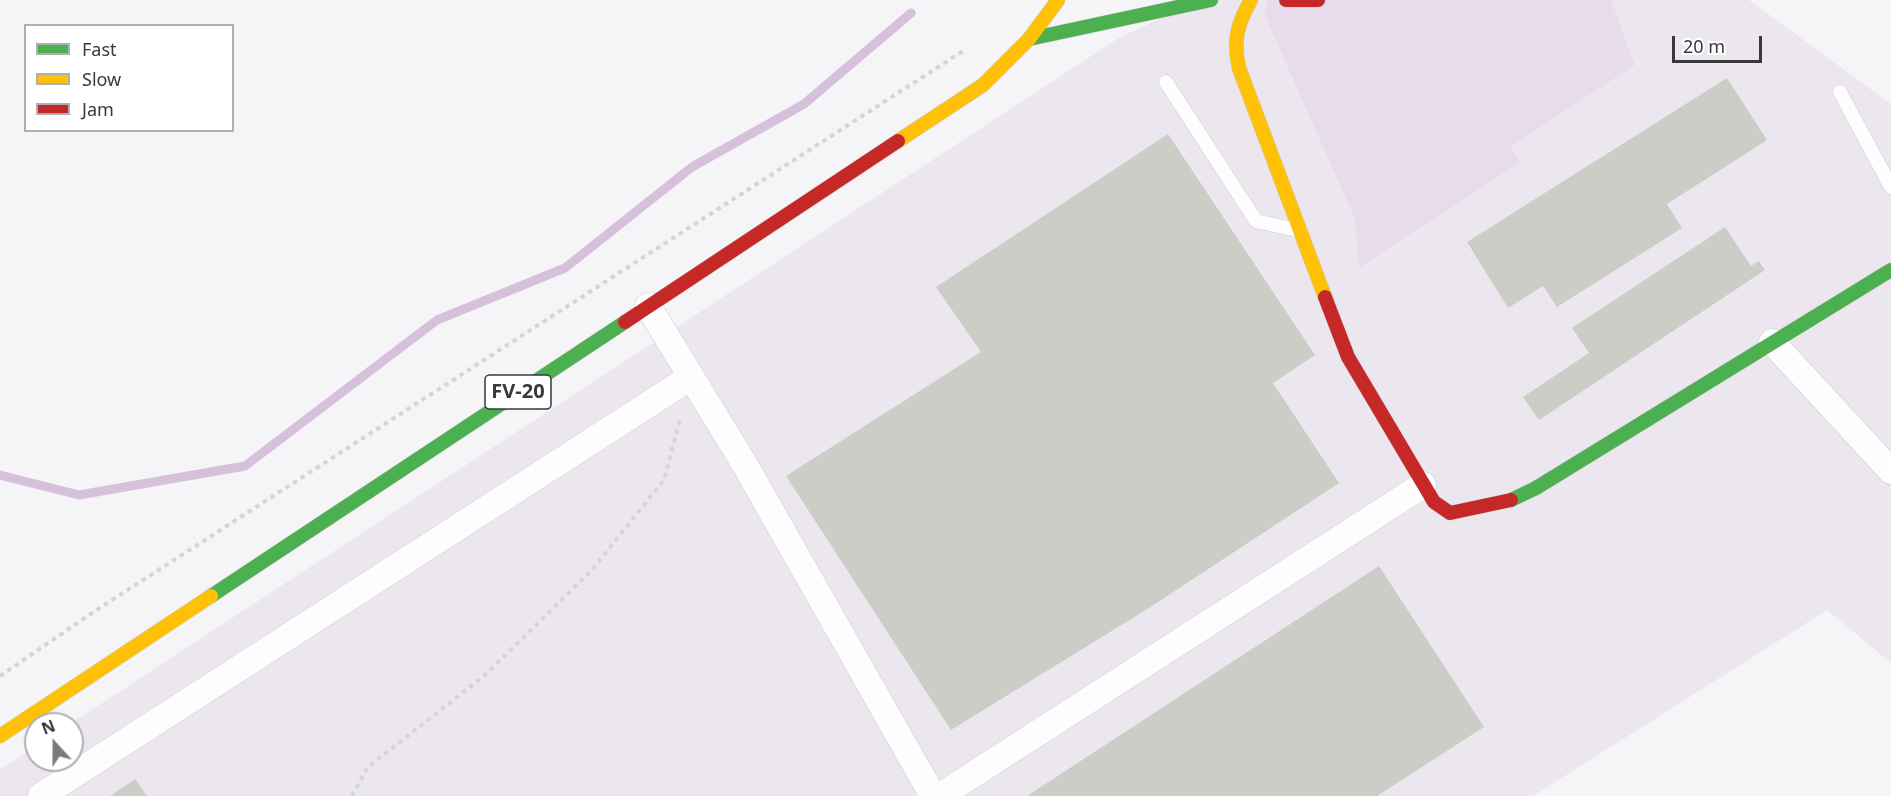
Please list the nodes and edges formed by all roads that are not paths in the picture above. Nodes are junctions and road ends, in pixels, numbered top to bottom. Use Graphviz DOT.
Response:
graph roads {
  1 [pos="1058,0"];
  2 [pos="1211,0"];
  3 [pos="1251,0"];
  4 [pos="1286,0"];
  5 [pos="1318,0"];
  6 [pos="1029,39"];
  7 [pos="1166,82"];
  8 [pos="1840,92"];
  9 [pos="1891,188"];
  10 [pos="1299,230"];
  11 [pos="1891,270"];
  12 [pos="648,306"];
  13 [pos="1772,342"];
  14 [pos="691,377"];
  15 [pos="1891,471"];
  16 [pos="1423,484"];
  17 [pos="0,736"];
  18 [pos="41,796"];
  19 [pos="933,796"];
  20 [pos="940,796"];
  1 -- 6 [label="main road, FV-20"];
  2 -- 6 [label="main road"];
  3 -- 10 [label="main road"];
  4 -- 5 [label="main road"];
  6 -- 12 [label="main road, FV-20"];
  7 -- 10 [label="lane"];
  8 -- 9 [label="lane"];
  10 -- 16 [label="main road"];
  11 -- 13 [label="main road"];
  12 -- 14 [label="street"];
  12 -- 17 [label="main road, FV-20"];
  13 -- 15 [label="street"];
  13 -- 16 [label="main road"];
  14 -- 18 [label="street"];
  14 -- 19 [label="street"];
  16 -- 20 [label="street"];
}
